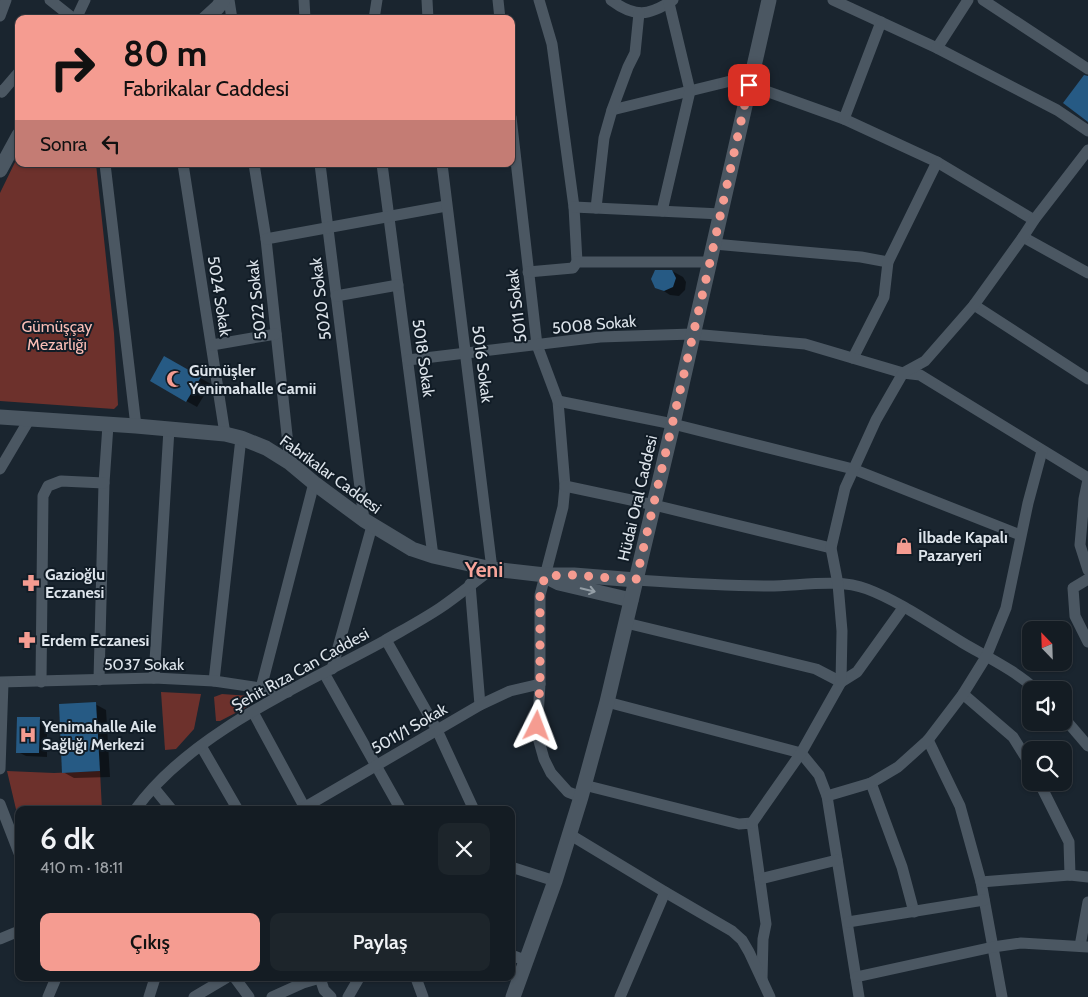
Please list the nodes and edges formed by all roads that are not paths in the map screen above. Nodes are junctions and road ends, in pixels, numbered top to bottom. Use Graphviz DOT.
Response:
graph roads {
  1 [pos="6,0"];
  2 [pos="50,0"];
  3 [pos="85,0"];
  4 [pos="223,0"];
  5 [pos="229,0"];
  6 [pos="304,0"];
  7 [pos="377,0"];
  8 [pos="426,0"];
  9 [pos="498,0"];
  10 [pos="539,0"];
  11 [pos="611,0"];
  12 [pos="769,0"];
  13 [pos="833,0"];
  14 [pos="968,0"];
  15 [pos="983,0"];
  16 [pos="671,1"];
  17 [pos="639,13"];
  18 [pos="68,15"];
  19 [pos="73,15"];
  20 [pos="209,15"];
  21 [pos="231,15"];
  22 [pos="305,15"];
  23 [pos="375,15"];
  24 [pos="428,15"];
  25 [pos="500,15"];
  26 [pos="0,16"];
  27 [pos="881,22"];
  28 [pos="937,48"];
  29 [pos="1088,69"];
  30 [pos="15,76"];
  31 [pos="750,80"];
  32 [pos="1,91"];
  33 [pos="690,91"];
  34 [pos="612,110"];
  35 [pos="844,119"];
  36 [pos="1088,131"];
  37 [pos="15,142"];
  38 [pos="1088,150"];
  39 [pos="515,153"];
  40 [pos="937,162"];
  41 [pos="105,167"];
  42 [pos="183,167"];
  43 [pos="254,167"];
  44 [pos="320,167"];
  45 [pos="382,167"];
  46 [pos="442,167"];
  47 [pos="0,170"];
  48 [pos="446,206"];
  49 [pos="574,207"];
  50 [pos="596,208"];
  51 [pos="662,211"];
  52 [pos="721,214"];
  53 [pos="388,215"];
  54 [pos="1034,220"];
  55 [pos="328,228"];
  56 [pos="1023,237"];
  57 [pos="266,239"];
  58 [pos="714,244"];
  59 [pos="577,262"];
  60 [pos="710,262"];
  61 [pos="888,262"];
  62 [pos="528,272"];
  63 [pos="1088,273"];
  64 [pos="398,285"];
  65 [pos="336,296"];
  66 [pos="974,305"];
  67 [pos="276,334"];
  68 [pos="692,334"];
  69 [pos="212,345"];
  70 [pos="536,345"];
  71 [pos="466,353"];
  72 [pos="853,358"];
  73 [pos="408,360"];
  74 [pos="903,373"];
  75 [pos="1088,379"];
  76 [pos="558,401"];
  77 [pos="0,417"];
  78 [pos="29,420"];
  79 [pos="108,424"];
  80 [pos="673,424"];
  81 [pos="136,426"];
  82 [pos="169,429"];
  83 [pos="226,434"];
  84 [pos="242,438"];
  85 [pos="1042,451"];
  86 [pos="290,463"];
  87 [pos="0,469"];
  88 [pos="853,470"];
  89 [pos="1088,479"];
  90 [pos="104,483"];
  91 [pos="314,484"];
  92 [pos="565,486"];
  93 [pos="654,505"];
  94 [pos="368,523"];
  95 [pos="1020,535"];
  96 [pos="831,548"];
  97 [pos="433,556"];
  98 [pos="492,569"];
  99 [pos="1088,570"];
  100 [pos="545,576"];
  101 [pos="1088,579"];
  102 [pos="636,580"];
  103 [pos="470,584"];
  104 [pos="838,584"];
  105 [pos="631,600"];
  106 [pos="904,608"];
  107 [pos="626,623"];
  108 [pos="386,640"];
  109 [pos="1088,642"];
  110 [pos="986,656"];
  111 [pos="328,671"];
  112 [pos="154,678"];
  113 [pos="99,680"];
  114 [pos="214,681"];
  115 [pos="1027,681"];
  116 [pos="41,682"];
  117 [pos="841,682"];
  118 [pos="1,683"];
  119 [pos="540,684"];
  120 [pos="261,688"];
  121 [pos="288,692"];
  122 [pos="963,694"];
  123 [pos="607,702"];
  124 [pos="480,705"];
  125 [pos="253,712"];
  126 [pos="1072,727"];
  127 [pos="437,730"];
  128 [pos="928,740"];
  129 [pos="201,746"];
  130 [pos="1088,746"];
  131 [pos="1022,752"];
  132 [pos="801,754"];
  133 [pos="376,767"];
  134 [pos="0,769"];
  135 [pos="871,783"];
  136 [pos="154,788"];
  137 [pos="582,791"];
  138 [pos="1044,791"];
  139 [pos="827,796"];
  140 [pos="0,804"];
  141 [pos="138,806"];
  142 [pos="169,806"];
  143 [pos="236,806"];
  144 [pos="301,806"];
  145 [pos="308,806"];
  146 [pos="398,806"];
  147 [pos="472,806"];
  148 [pos="752,823"];
  149 [pos="569,834"];
  150 [pos="15,843"];
  151 [pos="837,860"];
  152 [pos="515,868"];
  153 [pos="1070,876"];
  154 [pos="1088,877"];
  155 [pos="760,879"];
  156 [pos="555,881"];
  157 [pos="981,882"];
  158 [pos="665,892"];
  159 [pos="984,900"];
  160 [pos="1088,902"];
  161 [pos="914,912"];
  162 [pos="848,922"];
  163 [pos="15,933"];
  164 [pos="0,938"];
  165 [pos="993,947"];
  166 [pos="1084,947"];
  167 [pos="515,956"];
  168 [pos="527,961"];
  169 [pos="856,977"];
  170 [pos="762,979"];
  171 [pos="55,981"];
  172 [pos="154,981"];
  173 [pos="221,981"];
  174 [pos="237,981"];
  175 [pos="310,981"];
  176 [pos="321,981"];
  177 [pos="358,981"];
  178 [pos="417,981"];
  179 [pos="48,997"];
  180 [pos="149,997"];
  181 [pos="194,997"];
  182 [pos="249,997"];
  183 [pos="272,997"];
  184 [pos="331,997"];
  185 [pos="348,997"];
  186 [pos="423,997"];
  187 [pos="513,997"];
  188 [pos="620,997"];
  189 [pos="770,997"];
  190 [pos="859,997"];
  191 [pos="1002,997"];
  1 -- 26 [label="street"];
  2 -- 18 [label="street"];
  3 -- 19 [label="street"];
  4 -- 20 [label="street"];
  5 -- 21 [label="street"];
  6 -- 22 [label="street"];
  7 -- 23 [label="street"];
  8 -- 24 [label="street"];
  9 -- 25 [label="street"];
  10 -- 49 [label="street"];
  11 -- 17 [label="street"];
  12 -- 31 [label="street, Hüdai Oral Caddesi"];
  13 -- 27 [label="street"];
  14 -- 28 [label="street"];
  15 -- 29 [label="street"];
  16 -- 17 [label="street"];
  16 -- 33 [label="street"];
  17 -- 34 [label="street"];
  27 -- 28 [label="street"];
  27 -- 35 [label="street"];
  28 -- 36 [label="street"];
  30 -- 32 [label="street"];
  31 -- 33 [label="street"];
  31 -- 35 [label="street"];
  31 -- 52 [label="street, Hüdai Oral Caddesi"];
  33 -- 34 [label="street"];
  33 -- 51 [label="street"];
  34 -- 50 [label="street"];
  35 -- 40 [label="street"];
  37 -- 47 [label="street"];
  38 -- 54 [label="street"];
  39 -- 62 [label="street, 5011 Sokak"];
  40 -- 54 [label="street"];
  40 -- 61 [label="street"];
  41 -- 81 [label="street"];
  42 -- 69 [label="street, 5024 Sokak"];
  43 -- 57 [label="street, 5022 Sokak"];
  44 -- 55 [label="street, 5020 Sokak"];
  45 -- 53 [label="street, 5018 Sokak"];
  46 -- 48 [label="street, 5016 Sokak"];
  48 -- 53 [label="street"];
  48 -- 71 [label="street, 5016 Sokak"];
  49 -- 50 [label="street"];
  49 -- 59 [label="street"];
  50 -- 51 [label="street"];
  51 -- 52 [label="street"];
  52 -- 58 [label="street, Hüdai Oral Caddesi"];
  53 -- 55 [label="street"];
  53 -- 64 [label="street, 5018 Sokak"];
  54 -- 56 [label="street"];
  55 -- 57 [label="street"];
  55 -- 65 [label="street, 5020 Sokak"];
  56 -- 63 [label="street"];
  56 -- 66 [label="street"];
  57 -- 67 [label="street, 5022 Sokak"];
  58 -- 60 [label="street, Hüdai Oral Caddesi"];
  58 -- 61 [label="street"];
  59 -- 60 [label="street"];
  59 -- 62 [label="street"];
  60 -- 68 [label="street, Hüdai Oral Caddesi"];
  61 -- 72 [label="street"];
  62 -- 70 [label="street, 5011 Sokak"];
  64 -- 65 [label="street"];
  64 -- 73 [label="street, 5018 Sokak"];
  65 -- 94 [label="street, 5020 Sokak"];
  66 -- 74 [label="street"];
  66 -- 75 [label="street"];
  67 -- 69 [label="street"];
  67 -- 86 [label="street, 5022 Sokak"];
  68 -- 70 [label="street, 5008 Sokak"];
  68 -- 72 [label="street, 5008 Sokak"];
  68 -- 80 [label="street, Hüdai Oral Caddesi"];
  69 -- 83 [label="street, 5024 Sokak"];
  70 -- 71 [label="street, 5008 Sokak"];
  70 -- 76 [label="street, 5011 Sokak"];
  71 -- 73 [label="street, 5008 Sokak"];
  71 -- 98 [label="street, 5016 Sokak"];
  72 -- 74 [label="street, 5008 Sokak"];
  73 -- 97 [label="street, 5018 Sokak"];
  74 -- 85 [label="street, 5008 Sokak"];
  74 -- 88 [label="street"];
  76 -- 80 [label="street"];
  76 -- 92 [label="street, 5011 Sokak"];
  77 -- 78 [label="street, Fabrikalar Caddesi"];
  78 -- 79 [label="street, Fabrikalar Caddesi"];
  78 -- 87 [label="street"];
  79 -- 81 [label="street, Fabrikalar Caddesi"];
  79 -- 90 [label="street"];
  80 -- 88 [label="street"];
  80 -- 93 [label="street, Hüdai Oral Caddesi"];
  81 -- 82 [label="street, Fabrikalar Caddesi"];
  82 -- 83 [label="street, Fabrikalar Caddesi"];
  82 -- 112 [label="street"];
  83 -- 84 [label="street, Fabrikalar Caddesi"];
  84 -- 86 [label="street, Fabrikalar Caddesi"];
  84 -- 114 [label="street"];
  85 -- 89 [label="street, 5008 Sokak"];
  85 -- 95 [label="street"];
  86 -- 91 [label="street, Fabrikalar Caddesi"];
  88 -- 95 [label="street"];
  88 -- 96 [label="street"];
  89 -- 99 [label="street"];
  90 -- 113 [label="street"];
  90 -- 116 [label="street"];
  91 -- 94 [label="street, Fabrikalar Caddesi"];
  91 -- 120 [label="street"];
  92 -- 93 [label="street"];
  92 -- 100 [label="street, 5011 Sokak"];
  93 -- 96 [label="street"];
  93 -- 102 [label="street, Hüdai Oral Caddesi"];
  94 -- 97 [label="street, Fabrikalar Caddesi"];
  94 -- 111 [label="street"];
  95 -- 110 [label="street"];
  96 -- 104 [label="street"];
  97 -- 98 [label="street, Fabrikalar Caddesi"];
  98 -- 100 [label="street, Fabrikalar Caddesi"];
  98 -- 103 [label="street, Şehit Rıza Can Caddesi"];
  100 -- 102 [label="street, Fabrikalar Caddesi"];
  100 -- 105 [label="street, Fabrikalar Caddesi, one-way"];
  100 -- 119 [label="street, 5011 Sokak"];
  101 -- 109 [label="street"];
  102 -- 104 [label="street"];
  102 -- 105 [label="street, Hüdai Oral Caddesi"];
  103 -- 108 [label="street, Şehit Rıza Can Caddesi"];
  103 -- 124 [label="street"];
  104 -- 106 [label="street"];
  104 -- 117 [label="street"];
  105 -- 107 [label="street, Hüdai Oral Caddesi"];
  106 -- 110 [label="street"];
  106 -- 117 [label="street"];
  107 -- 117 [label="street"];
  107 -- 123 [label="street, Hüdai Oral Caddesi"];
  108 -- 111 [label="street, Şehit Rıza Can Caddesi"];
  108 -- 127 [label="street"];
  110 -- 115 [label="street"];
  110 -- 122 [label="street"];
  111 -- 121 [label="street, Şehit Rıza Can Caddesi"];
  111 -- 133 [label="street"];
  112 -- 113 [label="street, 5037 Sokak"];
  112 -- 114 [label="street, 5037 Sokak"];
  113 -- 116 [label="street, 5037 Sokak"];
  114 -- 120 [label="street, 5037 Sokak"];
  116 -- 118 [label="street, 5037 Sokak"];
  117 -- 132 [label="street"];
  118 -- 134 [label="street"];
  119 -- 124 [label="street, 5011/1 Sokak"];
  119 -- 137 [label="street, 5011 Sokak"];
  120 -- 121 [label="street, 5037 Sokak"];
  121 -- 125 [label="street, Şehit Rıza Can Caddesi"];
  122 -- 128 [label="street"];
  122 -- 131 [label="street"];
  123 -- 132 [label="street"];
  123 -- 137 [label="street, Hüdai Oral Caddesi"];
  124 -- 127 [label="street, 5011/1 Sokak"];
  125 -- 129 [label="street, Şehit Rıza Can Caddesi"];
  125 -- 144 [label="street"];
  126 -- 130 [label="street"];
  127 -- 133 [label="street, 5011/1 Sokak"];
  127 -- 147 [label="street"];
  128 -- 135 [label="street"];
  128 -- 157 [label="street"];
  129 -- 136 [label="street, Şehit Rıza Can Caddesi"];
  129 -- 143 [label="street"];
  132 -- 139 [label="street"];
  132 -- 148 [label="street"];
  133 -- 145 [label="street, 5011/1 Sokak"];
  133 -- 146 [label="street"];
  135 -- 139 [label="street"];
  135 -- 161 [label="street"];
  136 -- 141 [label="street, Şehit Rıza Can Caddesi"];
  136 -- 142 [label="street"];
  137 -- 148 [label="street, 5011 Sokak"];
  137 -- 149 [label="street, Hüdai Oral Caddesi"];
  138 -- 153 [label="street"];
  139 -- 151 [label="street"];
  140 -- 150 [label="street"];
  148 -- 155 [label="street"];
  149 -- 156 [label="street, Hüdai Oral Caddesi"];
  149 -- 158 [label="street"];
  151 -- 155 [label="street"];
  151 -- 162 [label="street"];
  152 -- 156 [label="street"];
  153 -- 154 [label="street"];
  153 -- 157 [label="street"];
  155 -- 170 [label="street"];
  156 -- 168 [label="street, Hüdai Oral Caddesi"];
  157 -- 159 [label="street"];
  158 -- 170 [label="street"];
  158 -- 188 [label="street"];
  159 -- 161 [label="street"];
  159 -- 165 [label="street"];
  160 -- 166 [label="street"];
  161 -- 162 [label="street"];
  162 -- 169 [label="street"];
  163 -- 164 [label="street"];
  165 -- 166 [label="street"];
  165 -- 169 [label="street"];
  165 -- 191 [label="street"];
  167 -- 168 [label="street"];
  168 -- 187 [label="street, Hüdai Oral Caddesi"];
  169 -- 190 [label="street"];
  170 -- 189 [label="street"];
  171 -- 179 [label="street"];
  172 -- 180 [label="street"];
  173 -- 181 [label="street"];
  174 -- 182 [label="street"];
  175 -- 183 [label="street"];
  176 -- 184 [label="street"];
  177 -- 185 [label="street"];
  178 -- 186 [label="street"];
}
